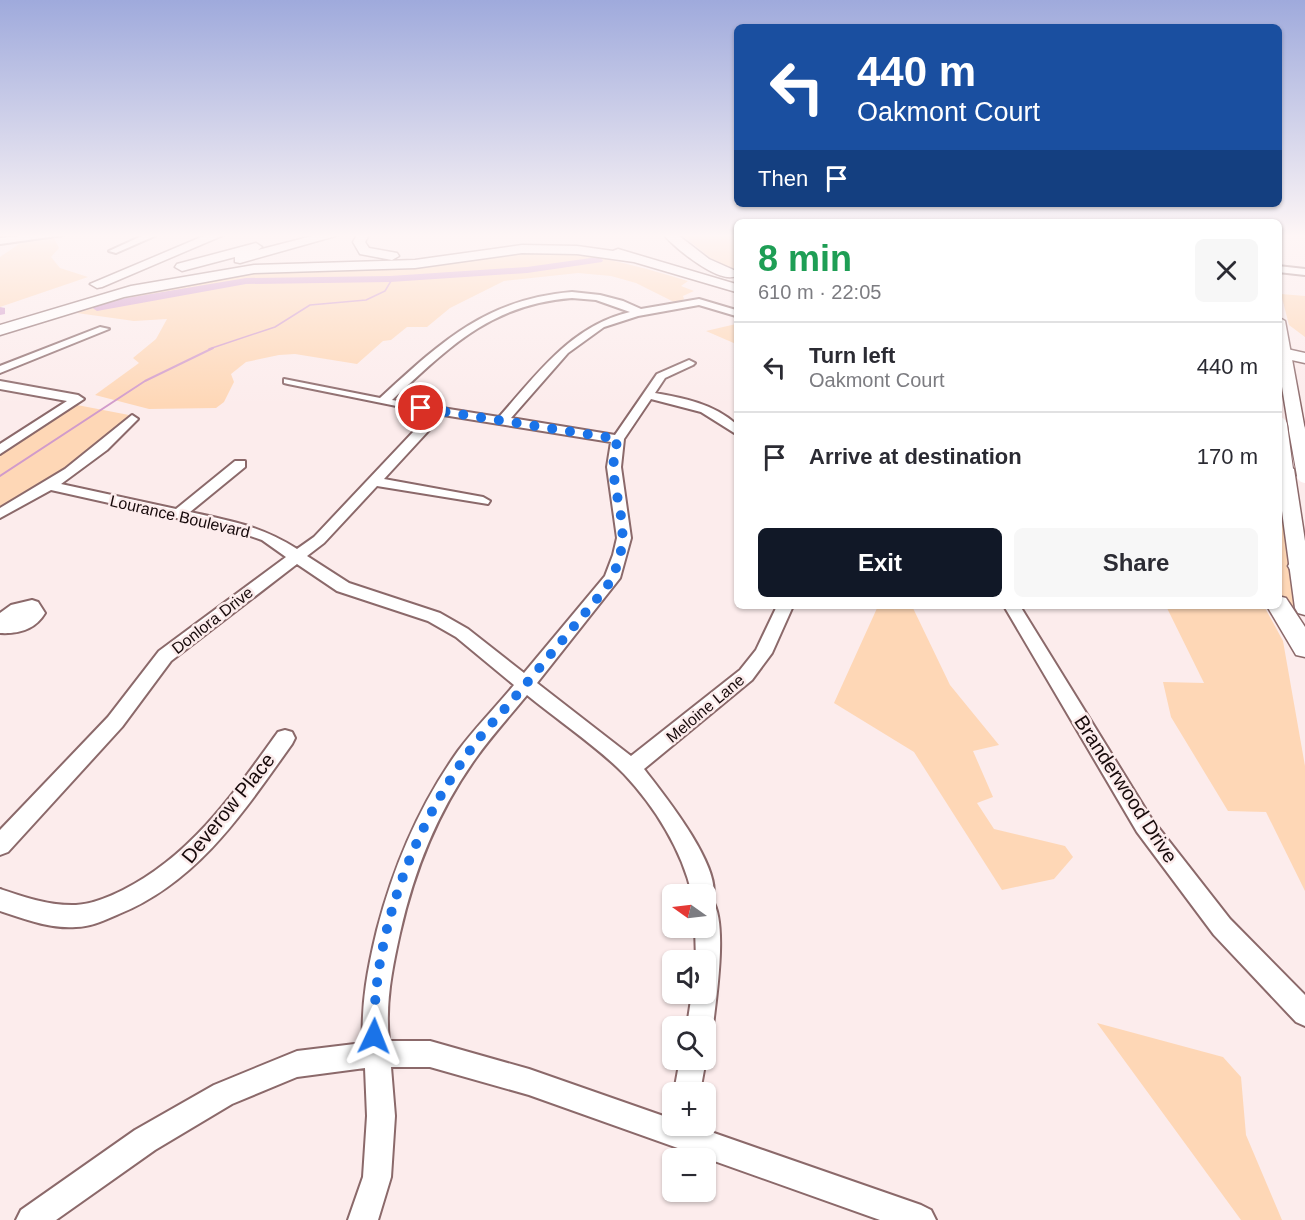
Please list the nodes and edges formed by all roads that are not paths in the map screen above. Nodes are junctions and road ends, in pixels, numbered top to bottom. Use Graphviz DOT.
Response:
graph roads {
  1 [pos="75,292"];
  2 [pos="95,292"];
  3 [pos="123,292"];
  4 [pos="126,292"];
  5 [pos="115,294"];
  6 [pos="734,312"];
  7 [pos="642,314"];
  8 [pos="0,318"];
  9 [pos="104,329"];
  10 [pos="0,330"];
  11 [pos="1282,351"];
  12 [pos="1305,356"];
  13 [pos="689,363"];
  14 [pos="0,370"];
  15 [pos="288,381"];
  16 [pos="0,385"];
  17 [pos="647,395"];
  18 [pos="383,402"];
  19 [pos="440,411"];
  20 [pos="132,419"];
  21 [pos="502,421"];
  22 [pos="734,428"];
  23 [pos="1282,429"];
  24 [pos="1301,438"];
  25 [pos="618,439"];
  26 [pos="0,450"];
  27 [pos="1282,450"];
  28 [pos="1282,451"];
  29 [pos="1305,457"];
  30 [pos="240,464"];
  31 [pos="1305,476"];
  32 [pos="375,482"];
  33 [pos="50,486"];
  34 [pos="483,501"];
  35 [pos="0,514"];
  36 [pos="179,514"];
  37 [pos="296,556"];
  38 [pos="1302,567"];
  39 [pos="1305,608"];
  40 [pos="784,609"];
  41 [pos="1014,609"];
  42 [pos="1281,609"];
  43 [pos="1305,648"];
  44 [pos="524,685"];
  45 [pos="285,738"];
  46 [pos="631,768"];
  47 [pos="0,845"];
  48 [pos="701,884"];
  49 [pos="0,900"];
  50 [pos="707,938"];
  51 [pos="1305,1013"];
  52 [pos="701,1016"];
  53 [pos="375,1054"];
  54 [pos="662,1124"];
  55 [pos="698,1136"];
  56 [pos="31,1220"];
  57 [pos="363,1220"];
  58 [pos="921,1220"];
  1 -- 8 [label="highway"];
  2 -- 8 [label="highway"];
  3 -- 5 [label="highway"];
  4 -- 5 [label="highway"];
  5 -- 10 [label="highway"];
  6 -- 7 [label="street"];
  7 -- 18 [label="street"];
  7 -- 21 [label="street"];
  9 -- 14 [label="street"];
  11 -- 12 [label="highway"];
  11 -- 12 [label="highway"];
  11 -- 24 [label="main road"];
  13 -- 17 [label="street"];
  15 -- 18 [label="street"];
  16 -- 26 [label="street"];
  17 -- 22 [label="street"];
  17 -- 25 [label="street"];
  18 -- 19 [label="street"];
  19 -- 21 [label="street"];
  19 -- 32 [label="street, Donlora Drive"];
  20 -- 33 [label="street"];
  21 -- 25 [label="street"];
  23 -- 24 [label="highway"];
  24 -- 31 [label="main road, bridge"];
  25 -- 44 [label="street"];
  27 -- 29 [label="highway"];
  28 -- 38 [label="main road, bridge"];
  30 -- 36 [label="street"];
  32 -- 34 [label="street"];
  32 -- 37 [label="street, Donlora Drive"];
  33 -- 35 [label="street"];
  33 -- 36 [label="street, Lourance Boulevard"];
  36 -- 37 [label="street, Lourance Boulevard"];
  37 -- 44 [label="street, Lourance Boulevard"];
  37 -- 47 [label="street, Donlora Drive"];
  38 -- 39 [label="main road"];
  40 -- 46 [label="street, Meloine Lane"];
  41 -- 51 [label="street, Branderwood Drive"];
  42 -- 43 [label="highway"];
  44 -- 46 [label="street, Lourance Boulevard"];
  44 -- 53 [label="street"];
  45 -- 49 [label="street, Deverow Place"];
  46 -- 48 [label="street, Lourance Boulevard"];
  50 -- 52 [label="street"];
  53 -- 54 [label="street"];
  53 -- 56 [label="street"];
  53 -- 57 [label="street"];
  55 -- 58 [label="street"];
}
